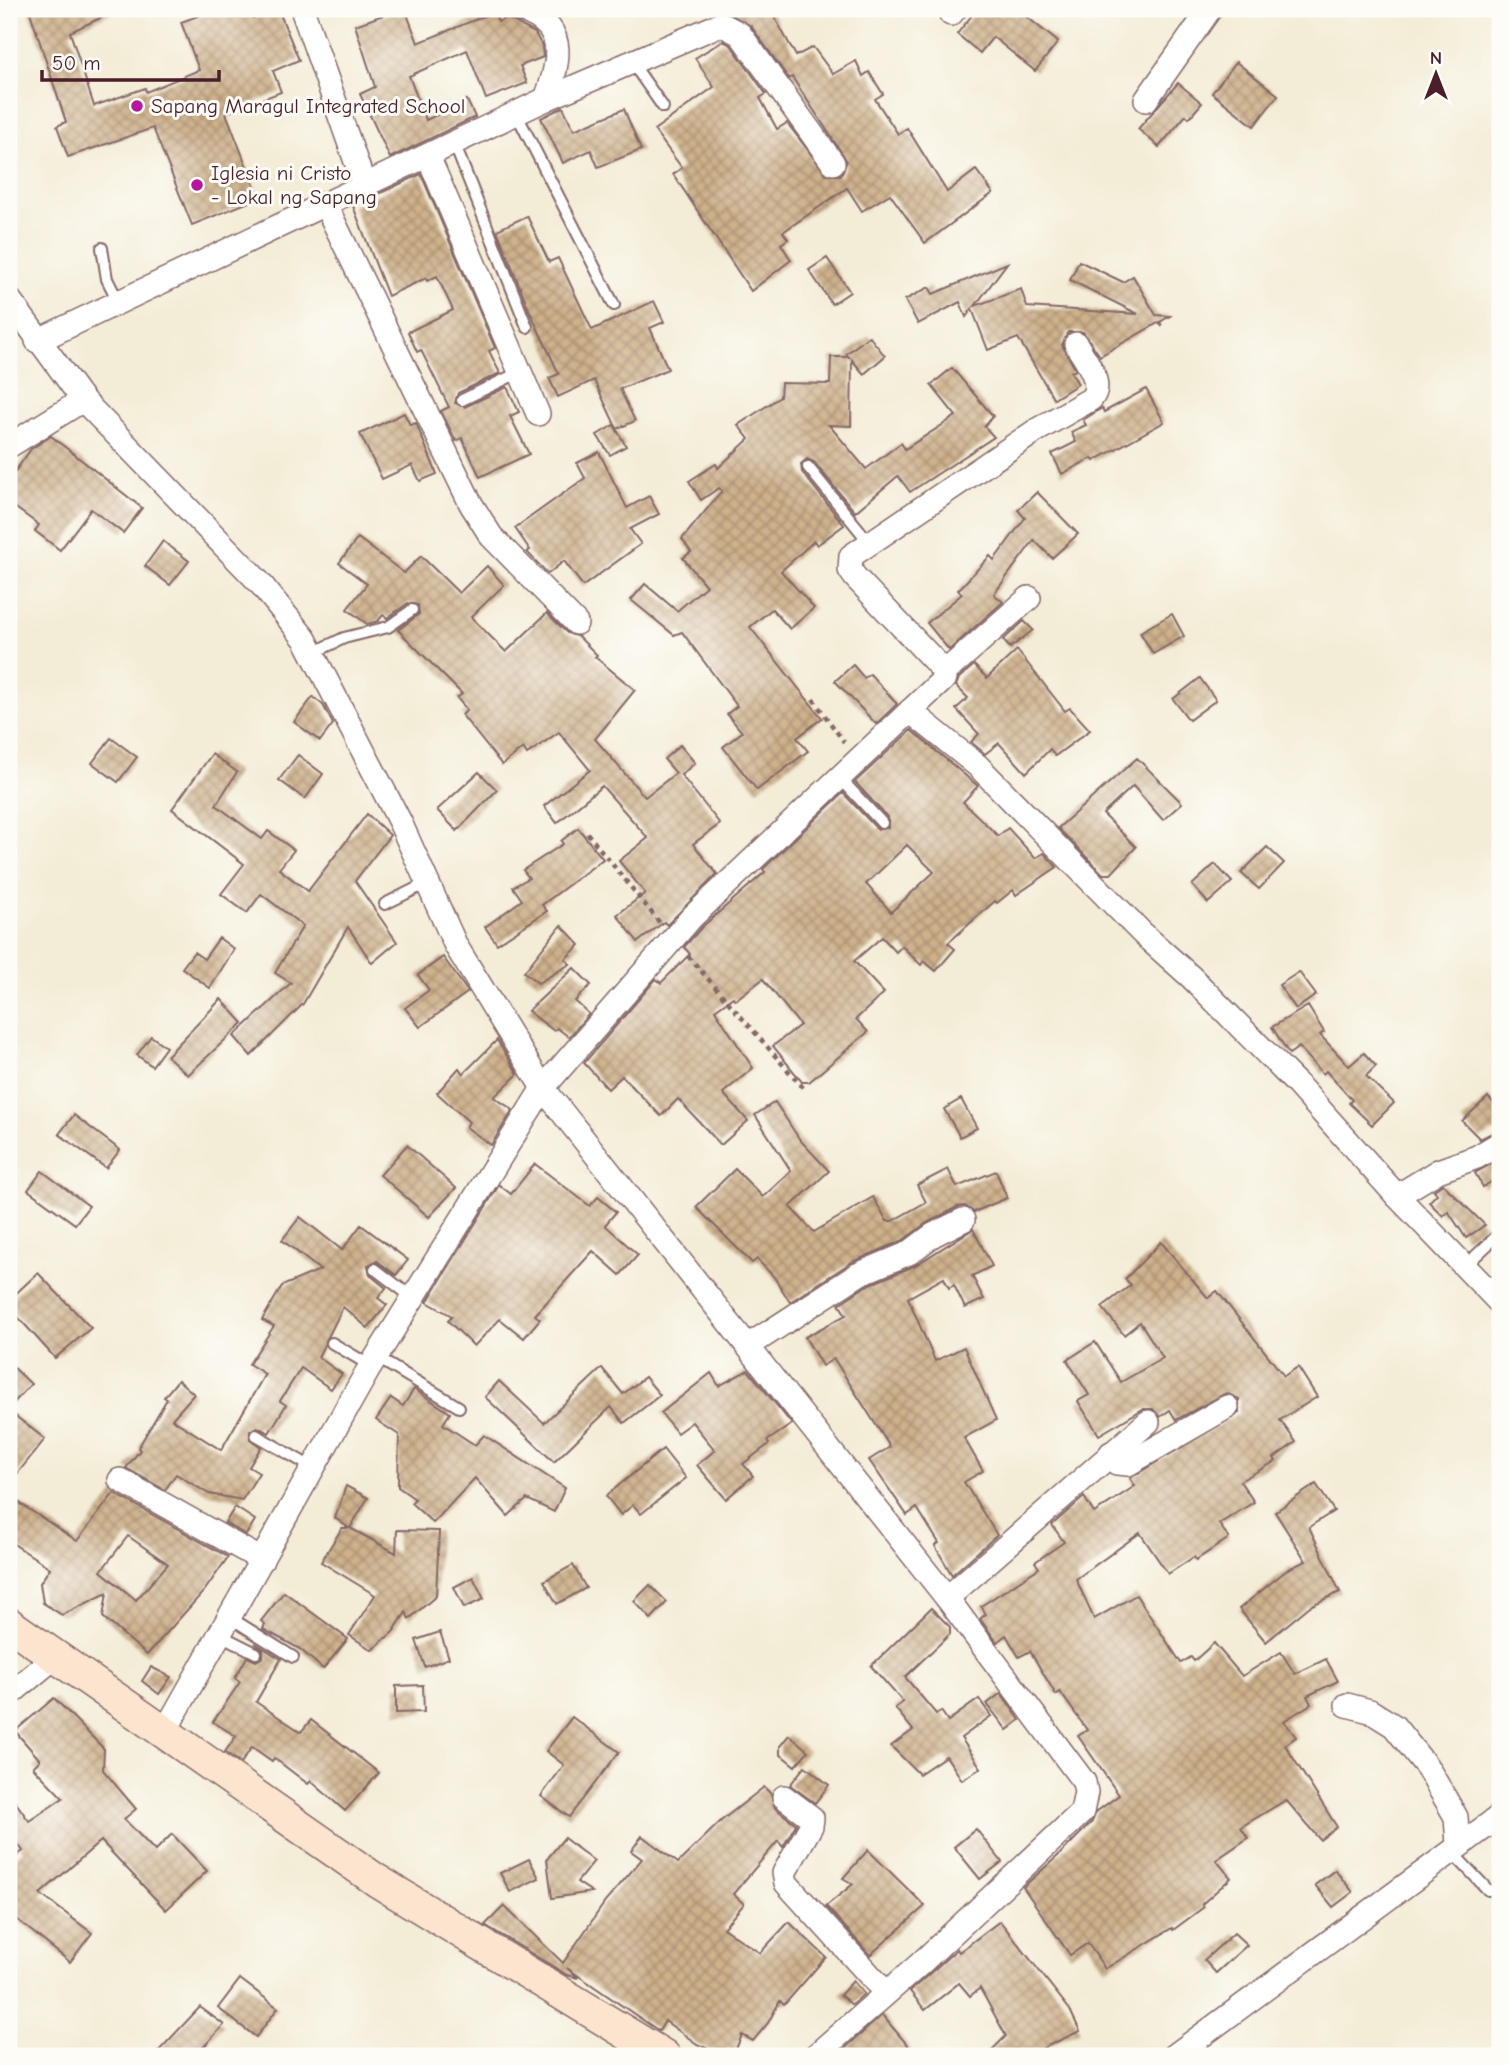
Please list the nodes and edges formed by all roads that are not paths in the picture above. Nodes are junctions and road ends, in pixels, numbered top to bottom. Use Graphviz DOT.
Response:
graph roads {
  1 [pos="302,9"];
  2 [pos="517,9"];
  3 [pos="1210,9"];
  4 [pos="631,61"];
  5 [pos="547,99"];
  6 [pos="1146,100"];
  7 [pos="663,107"];
  8 [pos="516,113"];
  9 [pos="454,143"];
  10 [pos="428,156"];
  11 [pos="833,163"];
  12 [pos="365,187"];
  13 [pos="326,206"];
  14 [pos="102,248"];
  15 [pos="9,299"];
  16 [pos="119,303"];
  17 [pos="614,304"];
  18 [pos="527,327"];
  19 [pos="37,341"];
  20 [pos="1076,344"];
  21 [pos="520,372"];
  22 [pos="83,400"];
  23 [pos="462,400"];
  24 [pos="538,414"];
  25 [pos="9,446"];
  26 [pos="808,467"];
  27 [pos="869,542"];
  28 [pos="1029,598"];
  29 [pos="412,610"];
  30 [pos="576,623"];
  31 [pos="313,653"];
  32 [pos="945,672"];
  33 [pos="910,711"];
  34 [pos="839,777"];
  35 [pos="882,823"];
  36 [pos="428,883"];
  37 [pos="384,904"];
  38 [pos="543,1088"];
  39 [pos="1500,1143"];
  40 [pos="1397,1196"];
  41 [pos="963,1220"];
  42 [pos="1500,1233"];
  43 [pos="1465,1266"];
  44 [pos="375,1269"];
  45 [pos="413,1298"];
  46 [pos="1500,1303"];
  47 [pos="332,1343"];
  48 [pos="748,1346"];
  49 [pos="373,1361"];
  50 [pos="459,1407"];
  51 [pos="1227,1407"];
  52 [pos="1148,1422"];
  53 [pos="256,1435"];
  54 [pos="1111,1453"];
  55 [pos="313,1468"];
  56 [pos="120,1480"];
  57 [pos="262,1560"];
  58 [pos="947,1598"];
  59 [pos="9,1624"];
  60 [pos="224,1626"];
  61 [pos="256,1653"];
  62 [pos="54,1657"];
  63 [pos="293,1657"];
  64 [pos="9,1695"];
  65 [pos="1347,1705"];
  66 [pos="164,1732"];
  67 [pos="785,1797"];
  68 [pos="1500,1816"];
  69 [pos="1454,1848"];
  70 [pos="1488,1890"];
  71 [pos="886,1993"];
  72 [pos="664,2056"];
  73 [pos="815,2056"];
  74 [pos="1174,2056"];
  1 -- 12 [label="street"];
  2 -- 5 [label="street"];
  3 -- 6 [label="street"];
  4 -- 5 [label="street"];
  4 -- 7 [label="lane"];
  4 -- 11 [label="street"];
  5 -- 8 [label="street"];
  8 -- 9 [label="street"];
  8 -- 17 [label="lane"];
  9 -- 10 [label="street"];
  9 -- 18 [label="lane"];
  10 -- 12 [label="street"];
  10 -- 21 [label="street"];
  12 -- 13 [label="street"];
  13 -- 16 [label="street"];
  13 -- 30 [label="street"];
  14 -- 16 [label="lane"];
  15 -- 19 [label="street"];
  16 -- 19 [label="street"];
  19 -- 22 [label="street"];
  20 -- 27 [label="street"];
  21 -- 23 [label="lane"];
  21 -- 24 [label="street"];
  22 -- 25 [label="street"];
  22 -- 31 [label="street"];
  26 -- 27 [label="lane"];
  27 -- 32 [label="street"];
  28 -- 32 [label="street"];
  29 -- 31 [label="lane"];
  31 -- 36 [label="street"];
  32 -- 33 [label="street"];
  33 -- 34 [label="street"];
  33 -- 40 [label="street"];
  34 -- 35 [label="lane"];
  34 -- 38 [label="street"];
  36 -- 37 [label="lane"];
  36 -- 38 [label="street"];
  38 -- 45 [label="street"];
  38 -- 48 [label="street"];
  39 -- 40 [label="street"];
  40 -- 43 [label="street"];
  41 -- 48 [label="street"];
  42 -- 43 [label="lane"];
  43 -- 46 [label="street"];
  44 -- 45 [label="lane"];
  45 -- 49 [label="street"];
  47 -- 49 [label="lane"];
  48 -- 58 [label="street"];
  49 -- 50 [label="lane"];
  49 -- 55 [label="street"];
  51 -- 54 [label="street"];
  52 -- 54 [label="street"];
  53 -- 55 [label="lane"];
  54 -- 58 [label="street"];
  55 -- 57 [label="street"];
  56 -- 57 [label="street"];
  57 -- 60 [label="street"];
  58 -- 71 [label="street"];
  59 -- 62 [label="street"];
  60 -- 61 [label="lane"];
  60 -- 63 [label="lane"];
  60 -- 66 [label="street"];
  62 -- 64 [label="street"];
  62 -- 66 [label="street"];
  65 -- 69 [label="street"];
  66 -- 72 [label="street"];
  67 -- 71 [label="street"];
  68 -- 69 [label="street"];
  69 -- 70 [label="lane"];
  69 -- 74 [label="street"];
  71 -- 73 [label="street"];
}
